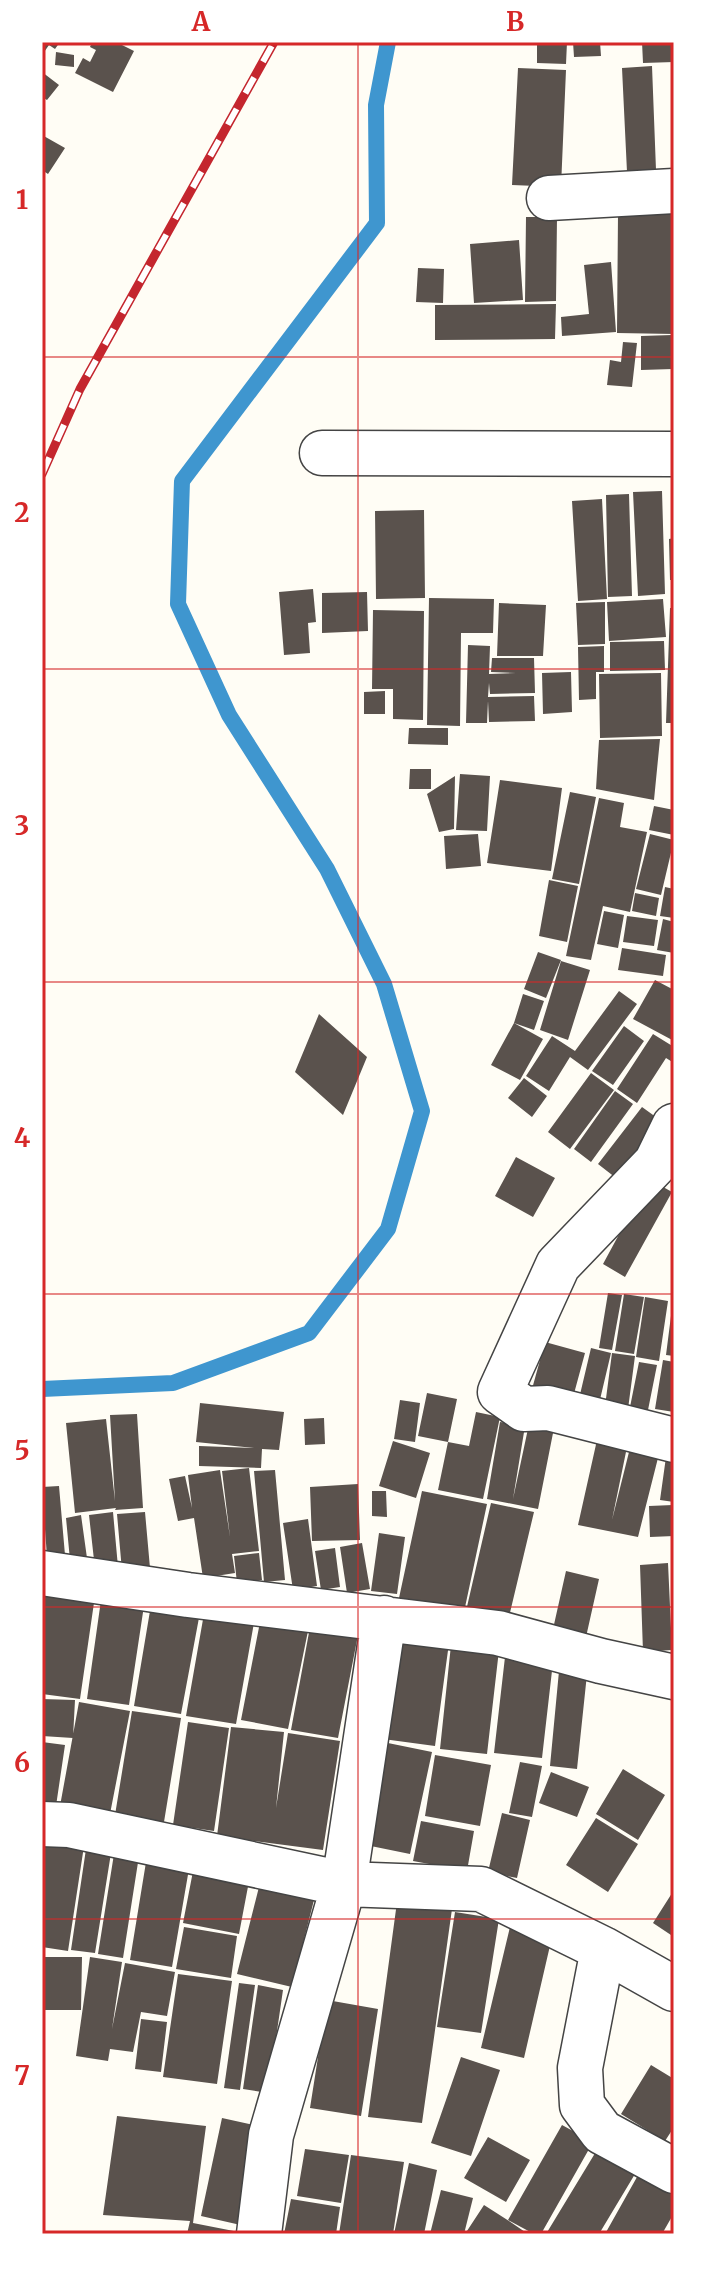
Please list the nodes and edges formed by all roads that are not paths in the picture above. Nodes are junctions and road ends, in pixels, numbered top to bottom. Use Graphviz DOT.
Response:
graph roads {
  1 [pos="674,191"];
  2 [pos="549,198"];
  3 [pos="322,453"];
  4 [pos="674,454"];
  5 [pos="668,1152"];
  6 [pos="674,1440"];
  7 [pos="42,1573"];
  8 [pos="384,1618"];
  9 [pos="674,1677"];
  10 [pos="42,1824"];
  11 [pos="344,1884"];
  12 [pos="603,1949"];
  13 [pos="674,1989"];
  14 [pos="674,2171"];
  15 [pos="259,2234"];
  1 -- 2 [label="street"];
  3 -- 4 [label="street"];
  5 -- 6 [label="street"];
  7 -- 8 [label="street"];
  8 -- 9 [label="street"];
  8 -- 11 [label="street"];
  10 -- 11 [label="street"];
  11 -- 12 [label="street"];
  11 -- 15 [label="street"];
  12 -- 13 [label="street"];
  12 -- 14 [label="street"];
}
